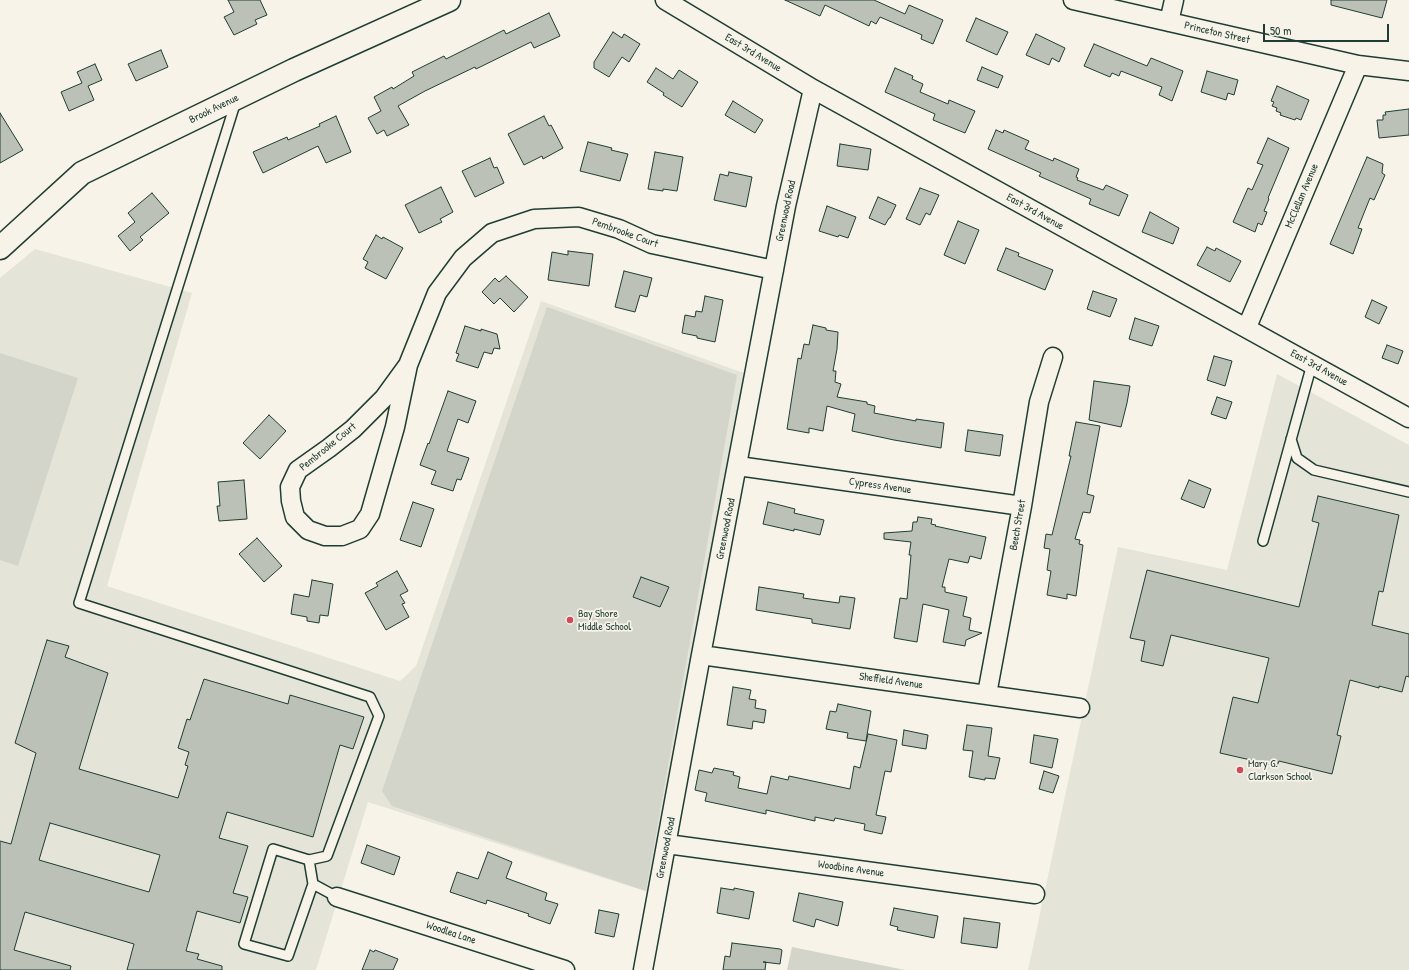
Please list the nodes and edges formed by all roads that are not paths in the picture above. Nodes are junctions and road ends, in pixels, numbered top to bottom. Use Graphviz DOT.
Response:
graph roads {
  1 [pos="448,0"];
  2 [pos="664,0"];
  3 [pos="1073,0"];
  4 [pos="1174,0"];
  5 [pos="1169,22"];
  6 [pos="1358,65"];
  7 [pos="1409,71"];
  8 [pos="814,89"];
  9 [pos="237,98"];
  10 [pos="0,248"];
  11 [pos="774,270"];
  12 [pos="1246,327"];
  13 [pos="1053,357"];
  14 [pos="1312,364"];
  15 [pos="408,365"];
  16 [pos="1409,418"];
  17 [pos="1291,439"];
  18 [pos="738,466"];
  19 [pos="1409,492"];
  20 [pos="1022,506"];
  21 [pos="1263,541"];
  22 [pos="701,654"];
  23 [pos="987,694"];
  24 [pos="1080,708"];
  25 [pos="667,844"];
  26 [pos="309,860"];
  27 [pos="313,884"];
  28 [pos="1035,894"];
  29 [pos="337,897"];
  30 [pos="565,970"];
  31 [pos="643,970"];
  1 -- 9 [label="street, Brook Avenue"];
  2 -- 8 [label="street, East 3rd Avenue"];
  3 -- 5 [label="street, Princeton Street"];
  4 -- 5 [label="street"];
  5 -- 6 [label="street, Princeton Street"];
  6 -- 7 [label="street, Princeton Street"];
  6 -- 12 [label="street, McClellan Avenue"];
  8 -- 11 [label="street, Greenwood Road"];
  8 -- 12 [label="street, East 3rd Avenue"];
  9 -- 10 [label="street, Brook Avenue"];
  9 -- 26 [label="lane"];
  11 -- 15 [label="street, Pembrooke Court"];
  11 -- 18 [label="street, Greenwood Road"];
  12 -- 14 [label="street, East 3rd Avenue"];
  13 -- 20 [label="street, Beech Street"];
  14 -- 16 [label="street, East 3rd Avenue"];
  14 -- 17 [label="lane"];
  15 -- 15 [label="street, Pembrooke Court"];
  17 -- 19 [label="lane"];
  17 -- 21 [label="lane"];
  18 -- 20 [label="street, Cypress Avenue"];
  18 -- 22 [label="street, Greenwood Road"];
  20 -- 23 [label="street, Beech Street"];
  22 -- 23 [label="street, Sheffield Avenue"];
  22 -- 25 [label="street, Greenwood Road"];
  23 -- 24 [label="street, Sheffield Avenue"];
  25 -- 28 [label="street, Woodbine Avenue"];
  25 -- 31 [label="street, Greenwood Road"];
  26 -- 27 [label="lane"];
  26 -- 27 [label="lane"];
  27 -- 29 [label="lane"];
  29 -- 30 [label="street, Woodlea Lane"];
}
